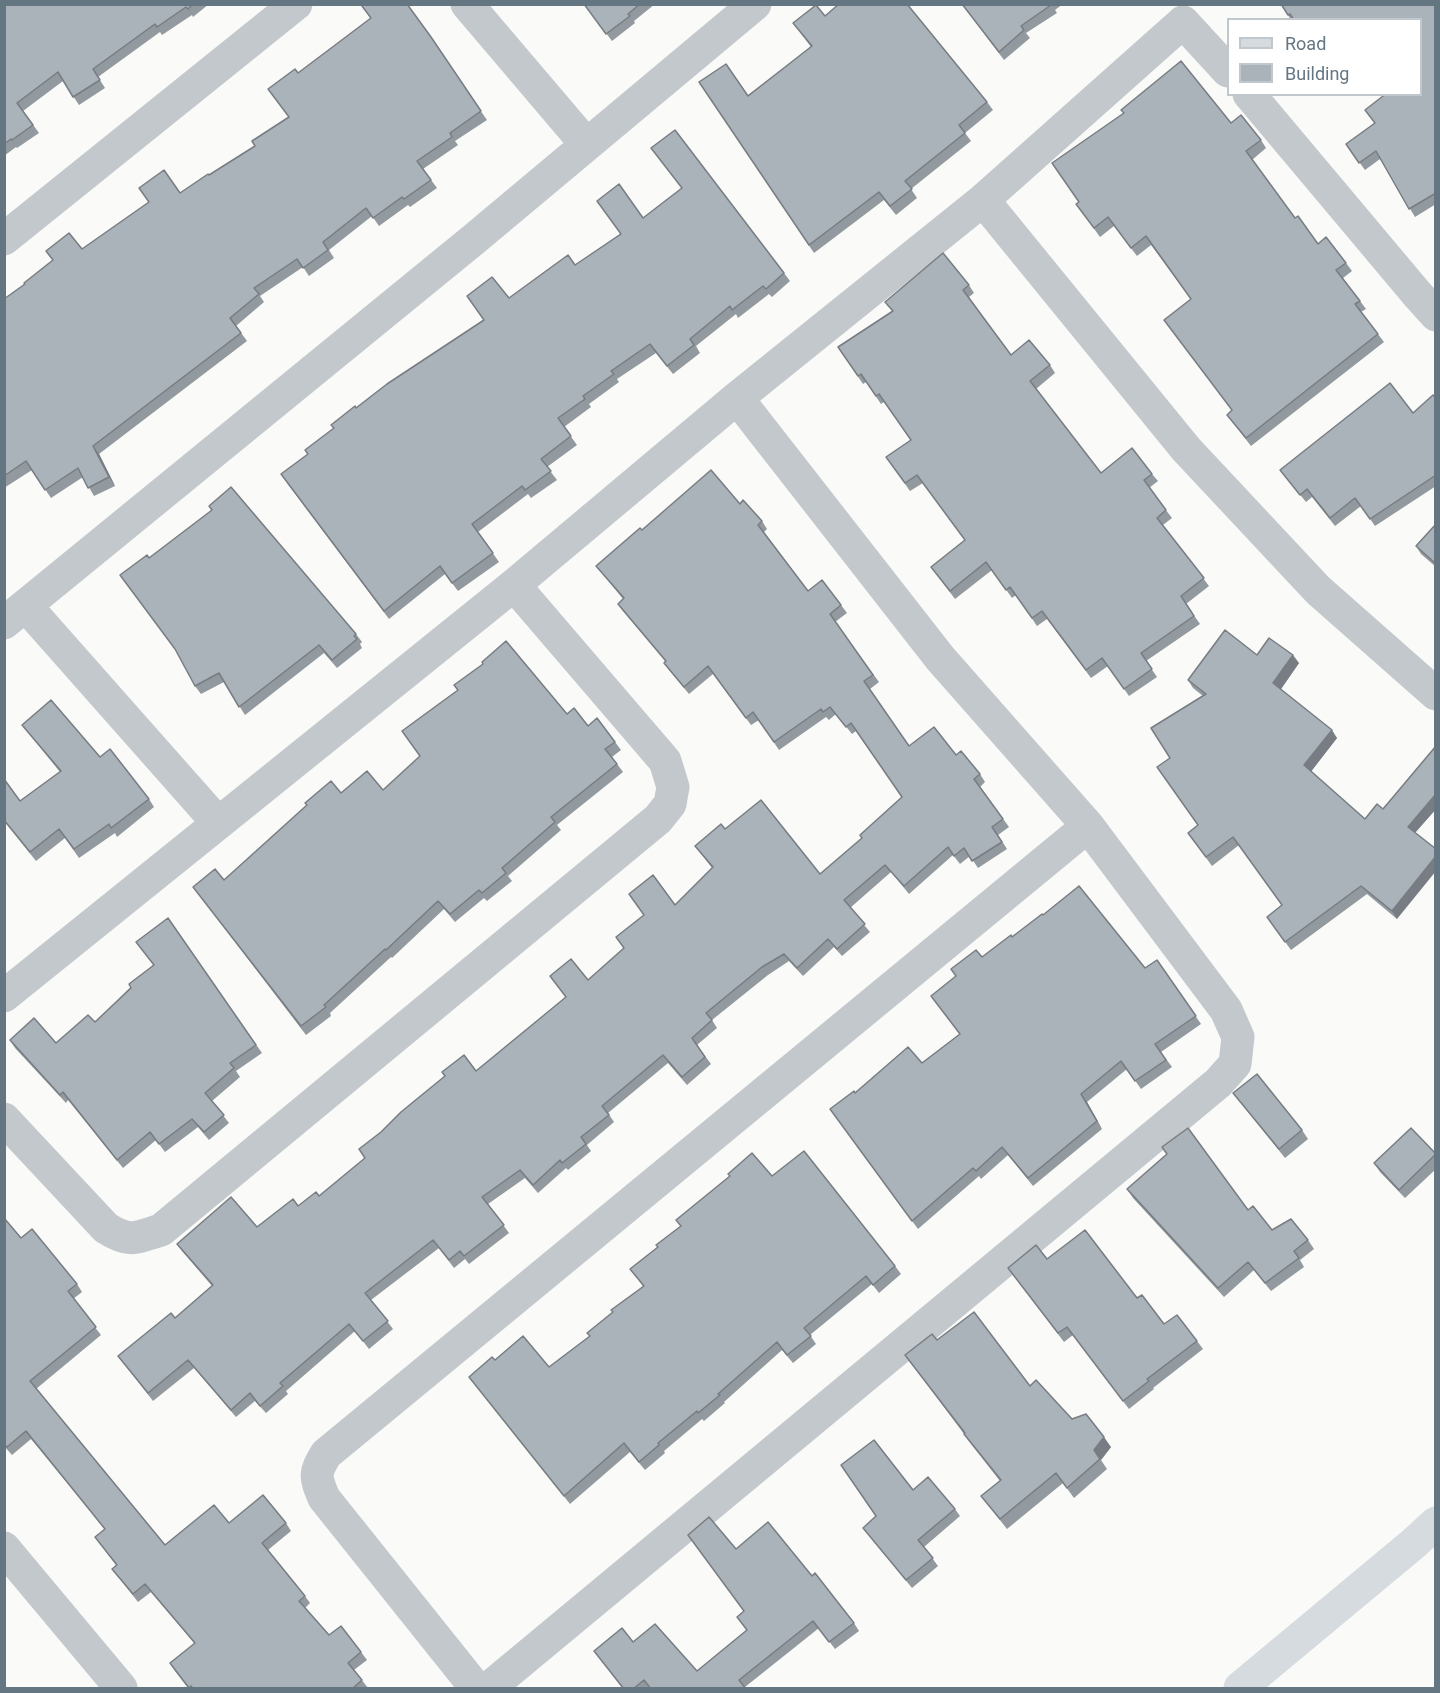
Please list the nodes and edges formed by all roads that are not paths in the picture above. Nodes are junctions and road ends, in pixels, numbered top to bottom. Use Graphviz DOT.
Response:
graph roads {
  1 [pos="296,4"];
  2 [pos="467,4"];
  3 [pos="755,4"];
  4 [pos="1176,13"];
  5 [pos="1227,70"];
  6 [pos="1251,96"];
  7 [pos="586,144"];
  8 [pos="983,200"];
  9 [pos="4,239"];
  10 [pos="1436,315"];
  11 [pos="737,398"];
  12 [pos="514,585"];
  13 [pos="15,614"];
  14 [pos="1436,694"];
  15 [pos="218,823"];
  16 [pos="1088,826"];
  17 [pos="4,996"];
  18 [pos="4,1119"];
  19 [pos="1436,1523"];
  20 [pos="4,1548"];
  21 [pos="121,1689"];
  22 [pos="476,1689"];
  23 [pos="489,1689"];
  24 [pos="1240,1689"];
  1 -- 9 [label="street"];
  2 -- 7 [label="street"];
  3 -- 7 [label="street"];
  4 -- 5 [label="street"];
  4 -- 8 [label="street"];
  6 -- 10 [label="street"];
  7 -- 13 [label="street"];
  8 -- 11 [label="street"];
  8 -- 14 [label="street"];
  11 -- 12 [label="street"];
  11 -- 16 [label="street"];
  12 -- 15 [label="street"];
  12 -- 18 [label="street"];
  13 -- 15 [label="street"];
  15 -- 17 [label="street"];
  16 -- 22 [label="street"];
  16 -- 23 [label="street"];
  19 -- 24 [label="street"];
  20 -- 21 [label="street"];
}
